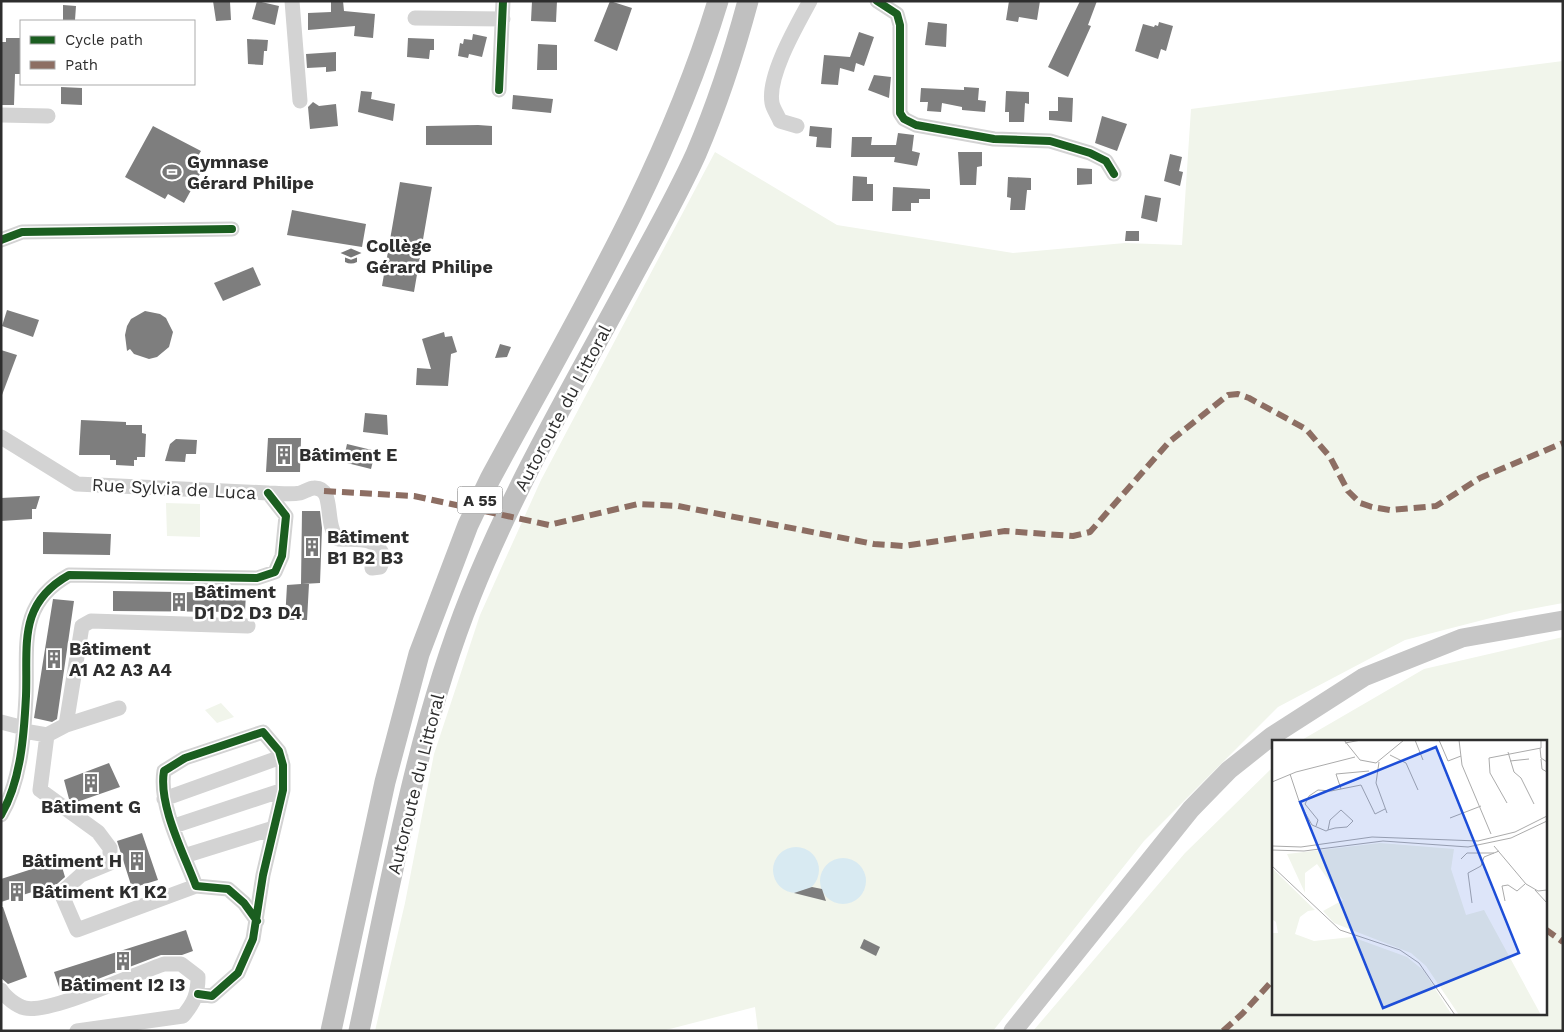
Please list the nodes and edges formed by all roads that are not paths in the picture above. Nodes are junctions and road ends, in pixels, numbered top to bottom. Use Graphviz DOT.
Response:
graph roads {
  1 [pos="292,1"];
  2 [pos="503,1"];
  3 [pos="718,1"];
  4 [pos="748,1"];
  5 [pos="810,1"];
  6 [pos="877,1"];
  7 [pos="414,18"];
  8 [pos="503,19"];
  9 [pos="499,90"];
  10 [pos="300,101"];
  11 [pos="1,115"];
  12 [pos="48,116"];
  13 [pos="797,126"];
  14 [pos="1114,174"];
  15 [pos="232,230"];
  16 [pos="1,240"];
  17 [pos="1,437"];
  18 [pos="268,493"];
  19 [pos="372,568"];
  20 [pos="1563,620"];
  21 [pos="248,626"];
  22 [pos="119,708"];
  23 [pos="1,722"];
  24 [pos="66,725"];
  25 [pos="24,729"];
  26 [pos="47,736"];
  27 [pos="281,757"];
  28 [pos="283,790"];
  29 [pos="164,799"];
  30 [pos="1,815"];
  31 [pos="174,826"];
  32 [pos="274,828"];
  33 [pos="184,856"];
  34 [pos="196,886"];
  35 [pos="257,921"];
  36 [pos="1,990"];
  37 [pos="198,994"];
  38 [pos="78,1031"];
  39 [pos="330,1031"];
  40 [pos="359,1031"];
  41 [pos="1013,1031"];
  1 -- 10 [label="street"];
  2 -- 8 [label="street"];
  3 -- 39 [label="highway, Autoroute du Littoral / A 55"];
  4 -- 40 [label="highway, Autoroute du Littoral / A 55"];
  5 -- 13 [label="street"];
  6 -- 14 [label="street"];
  7 -- 8 [label="street"];
  8 -- 9 [label="street"];
  11 -- 12 [label="street"];
  15 -- 16 [label="street"];
  17 -- 18 [label="street, Rue Sylvia de Luca"];
  18 -- 19 [label="street, Rue Sylvia de Luca"];
  18 -- 25 [label="street"];
  20 -- 41 [label="main road"];
  21 -- 24 [label="street"];
  22 -- 24 [label="street"];
  23 -- 25 [label="street"];
  24 -- 26 [label="street"];
  25 -- 26 [label="street"];
  25 -- 30 [label="street"];
  26 -- 34 [label="street"];
  27 -- 28 [label="street"];
  27 -- 29 [label="street"];
  27 -- 29 [label="street"];
  28 -- 31 [label="street"];
  28 -- 32 [label="street"];
  29 -- 31 [label="street"];
  31 -- 33 [label="street"];
  32 -- 33 [label="street"];
  32 -- 35 [label="street"];
  33 -- 34 [label="street"];
  34 -- 35 [label="street"];
  35 -- 37 [label="street"];
  36 -- 37 [label="street"];
  37 -- 38 [label="street"];
}
